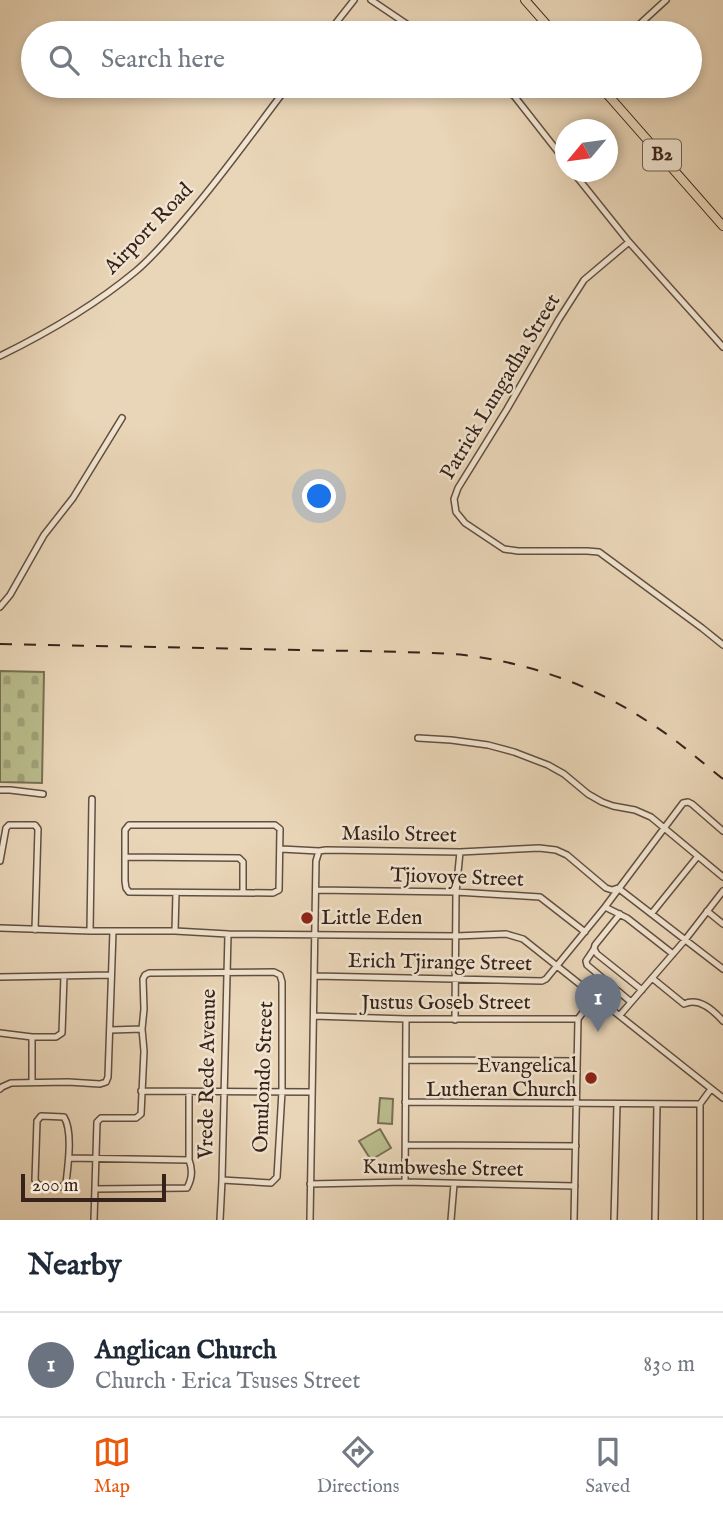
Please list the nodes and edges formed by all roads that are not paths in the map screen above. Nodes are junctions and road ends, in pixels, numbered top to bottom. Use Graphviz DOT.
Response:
graph roads {
  1 [pos="354,0"];
  2 [pos="371,0"];
  3 [pos="525,0"];
  4 [pos="666,0"];
  5 [pos="337,21"];
  6 [pos="402,21"];
  7 [pos="543,21"];
  8 [pos="643,21"];
  9 [pos="279,98"];
  10 [pos="515,98"];
  11 [pos="611,98"];
  12 [pos="555,149"];
  13 [pos="581,182"];
  14 [pos="723,226"];
  15 [pos="629,242"];
  16 [pos="723,347"];
  17 [pos="0,356"];
  18 [pos="122,418"];
  19 [pos="0,607"];
  20 [pos="723,645"];
  21 [pos="418,738"];
  22 [pos="0,790"];
  23 [pos="43,794"];
  24 [pos="92,799"];
  25 [pos="665,829"];
  26 [pos="723,831"];
  27 [pos="281,849"];
  28 [pos="319,851"];
  29 [pos="460,852"];
  30 [pos="698,856"];
  31 [pos="126,858"];
  32 [pos="0,861"];
  33 [pos="723,877"];
  34 [pos="618,888"];
  35 [pos="316,890"];
  36 [pos="723,891"];
  37 [pos="176,892"];
  38 [pos="243,892"];
  39 [pos="456,892"];
  40 [pos="605,907"];
  41 [pos="707,911"];
  42 [pos="652,913"];
  43 [pos="620,914"];
  44 [pos="723,924"];
  45 [pos="0,928"];
  46 [pos="36,930"];
  47 [pos="90,931"];
  48 [pos="113,931"];
  49 [pos="175,931"];
  50 [pos="585,932"];
  51 [pos="228,934"];
  52 [pos="315,934"];
  53 [pos="456,936"];
  54 [pos="685,940"];
  55 [pos="594,949"];
  56 [pos="673,954"];
  57 [pos="557,966"];
  58 [pos="723,969"];
  59 [pos="226,973"];
  60 [pos="111,975"];
  61 [pos="0,976"];
  62 [pos="64,976"];
  63 [pos="315,976"];
  64 [pos="455,978"];
  65 [pos="652,978"];
  66 [pos="642,990"];
  67 [pos="595,996"];
  68 [pos="631,1002"];
  69 [pos="620,1015"];
  70 [pos="314,1016"];
  71 [pos="722,1017"];
  72 [pos="406,1019"];
  73 [pos="578,1019"];
  74 [pos="455,1020"];
  75 [pos="142,1029"];
  76 [pos="111,1030"];
  77 [pos="0,1033"];
  78 [pos="32,1037"];
  79 [pos="407,1060"];
  80 [pos="577,1061"];
  81 [pos="32,1082"];
  82 [pos="712,1089"];
  83 [pos="0,1090"];
  84 [pos="141,1091"];
  85 [pos="282,1091"];
  86 [pos="189,1092"];
  87 [pos="224,1092"];
  88 [pos="312,1092"];
  89 [pos="723,1098"];
  90 [pos="405,1102"];
  91 [pos="576,1103"];
  92 [pos="617,1104"];
  93 [pos="657,1104"];
  94 [pos="700,1104"];
  95 [pos="406,1145"];
  96 [pos="576,1146"];
  97 [pos="69,1158"];
  98 [pos="97,1158"];
  99 [pos="189,1160"];
  100 [pos="222,1180"];
  101 [pos="405,1182"];
  102 [pos="310,1184"];
  103 [pos="454,1184"];
  104 [pos="575,1186"];
  105 [pos="95,1189"];
  106 [pos="221,1218"];
  107 [pos="94,1220"];
  108 [pos="310,1220"];
  109 [pos="451,1220"];
  110 [pos="574,1220"];
  111 [pos="614,1220"];
  112 [pos="655,1220"];
  113 [pos="700,1220"];
  1 -- 5 [label="street"];
  2 -- 6 [label="street"];
  3 -- 7 [label="highway"];
  4 -- 8 [label="street"];
  9 -- 17 [label="street, Airport Road"];
  10 -- 12 [label="street"];
  11 -- 14 [label="highway, B2"];
  13 -- 15 [label="street"];
  15 -- 16 [label="street"];
  15 -- 20 [label="street, Patrick Lungadha Street"];
  18 -- 19 [label="street"];
  21 -- 25 [label="street"];
  22 -- 23 [label="street"];
  24 -- 47 [label="street"];
  25 -- 26 [label="street"];
  25 -- 30 [label="street"];
  25 -- 34 [label="street"];
  27 -- 28 [label="street"];
  27 -- 31 [label="street"];
  27 -- 38 [label="street"];
  28 -- 29 [label="street, Masilo Street"];
  28 -- 35 [label="street, Masilo Street"];
  29 -- 34 [label="street, Masilo Street"];
  29 -- 39 [label="street"];
  30 -- 33 [label="street"];
  30 -- 42 [label="street"];
  31 -- 37 [label="street"];
  31 -- 38 [label="street"];
  32 -- 46 [label="street"];
  34 -- 40 [label="street"];
  34 -- 42 [label="street, Masilo Street"];
  35 -- 39 [label="street, Tjiovoye Street"];
  35 -- 52 [label="street, Masilo Street"];
  36 -- 41 [label="street"];
  37 -- 38 [label="street"];
  37 -- 49 [label="street"];
  39 -- 50 [label="street, Tjiovoye Street"];
  39 -- 53 [label="street"];
  40 -- 43 [label="street"];
  40 -- 50 [label="street"];
  41 -- 44 [label="street"];
  41 -- 54 [label="street"];
  42 -- 54 [label="street, Masilo Street"];
  43 -- 55 [label="street"];
  43 -- 56 [label="street"];
  45 -- 46 [label="street"];
  46 -- 47 [label="street"];
  47 -- 48 [label="street"];
  48 -- 49 [label="street"];
  48 -- 60 [label="street"];
  49 -- 51 [label="street"];
  50 -- 57 [label="street"];
  51 -- 52 [label="street"];
  51 -- 59 [label="street, Vrede Rede Avenue"];
  52 -- 53 [label="street"];
  52 -- 63 [label="street, Masilo Street"];
  53 -- 57 [label="street"];
  53 -- 64 [label="street"];
  54 -- 56 [label="street"];
  54 -- 58 [label="street, Masilo Street"];
  55 -- 66 [label="street"];
  55 -- 68 [label="street"];
  56 -- 65 [label="street"];
  57 -- 64 [label="street, Erich Tjirange Street"];
  57 -- 67 [label="street"];
  59 -- 75 [label="street"];
  59 -- 85 [label="street, Omulondo Street"];
  59 -- 87 [label="street, Vrede Rede Avenue"];
  60 -- 62 [label="street"];
  60 -- 76 [label="street"];
  61 -- 62 [label="street"];
  62 -- 78 [label="street"];
  63 -- 64 [label="street, Erich Tjirange Street"];
  63 -- 70 [label="street, Masilo Street"];
  64 -- 74 [label="street"];
  65 -- 66 [label="street"];
  65 -- 71 [label="street"];
  66 -- 68 [label="street"];
  67 -- 69 [label="street"];
  67 -- 73 [label="street"];
  68 -- 69 [label="street"];
  69 -- 82 [label="street"];
  70 -- 72 [label="street, Justus Goseb Street"];
  70 -- 88 [label="street, Masilo Street"];
  72 -- 74 [label="street, Justus Goseb Street"];
  72 -- 79 [label="street"];
  73 -- 74 [label="street, Justus Goseb Street"];
  73 -- 80 [label="street"];
  75 -- 76 [label="street"];
  75 -- 84 [label="street"];
  76 -- 81 [label="street"];
  77 -- 78 [label="street"];
  78 -- 81 [label="street"];
  79 -- 80 [label="street"];
  79 -- 90 [label="street"];
  80 -- 91 [label="street"];
  81 -- 83 [label="street"];
  82 -- 89 [label="street"];
  82 -- 94 [label="street"];
  84 -- 86 [label="street"];
  84 -- 98 [label="street"];
  85 -- 87 [label="street"];
  85 -- 88 [label="street"];
  85 -- 100 [label="street, Omulondo Street"];
  86 -- 87 [label="street"];
  86 -- 99 [label="street"];
  87 -- 100 [label="street, Vrede Rede Avenue"];
  88 -- 102 [label="street, Masilo Street"];
  90 -- 91 [label="street"];
  90 -- 95 [label="street"];
  91 -- 92 [label="street"];
  91 -- 96 [label="street"];
  92 -- 93 [label="street"];
  92 -- 111 [label="street"];
  93 -- 94 [label="street"];
  93 -- 112 [label="street"];
  94 -- 113 [label="street"];
  95 -- 96 [label="street"];
  95 -- 101 [label="street"];
  96 -- 104 [label="street"];
  97 -- 97 [label="street"];
  97 -- 98 [label="street"];
  98 -- 99 [label="street"];
  98 -- 105 [label="street"];
  99 -- 105 [label="street"];
  100 -- 106 [label="street, Vrede Rede Avenue"];
  101 -- 102 [label="street, Kumbweshe Street"];
  101 -- 103 [label="street, Kumbweshe Street"];
  102 -- 108 [label="street, Masilo Street"];
  103 -- 104 [label="street, Kumbweshe Street"];
  103 -- 109 [label="street"];
  104 -- 110 [label="street"];
  105 -- 107 [label="street"];
}
